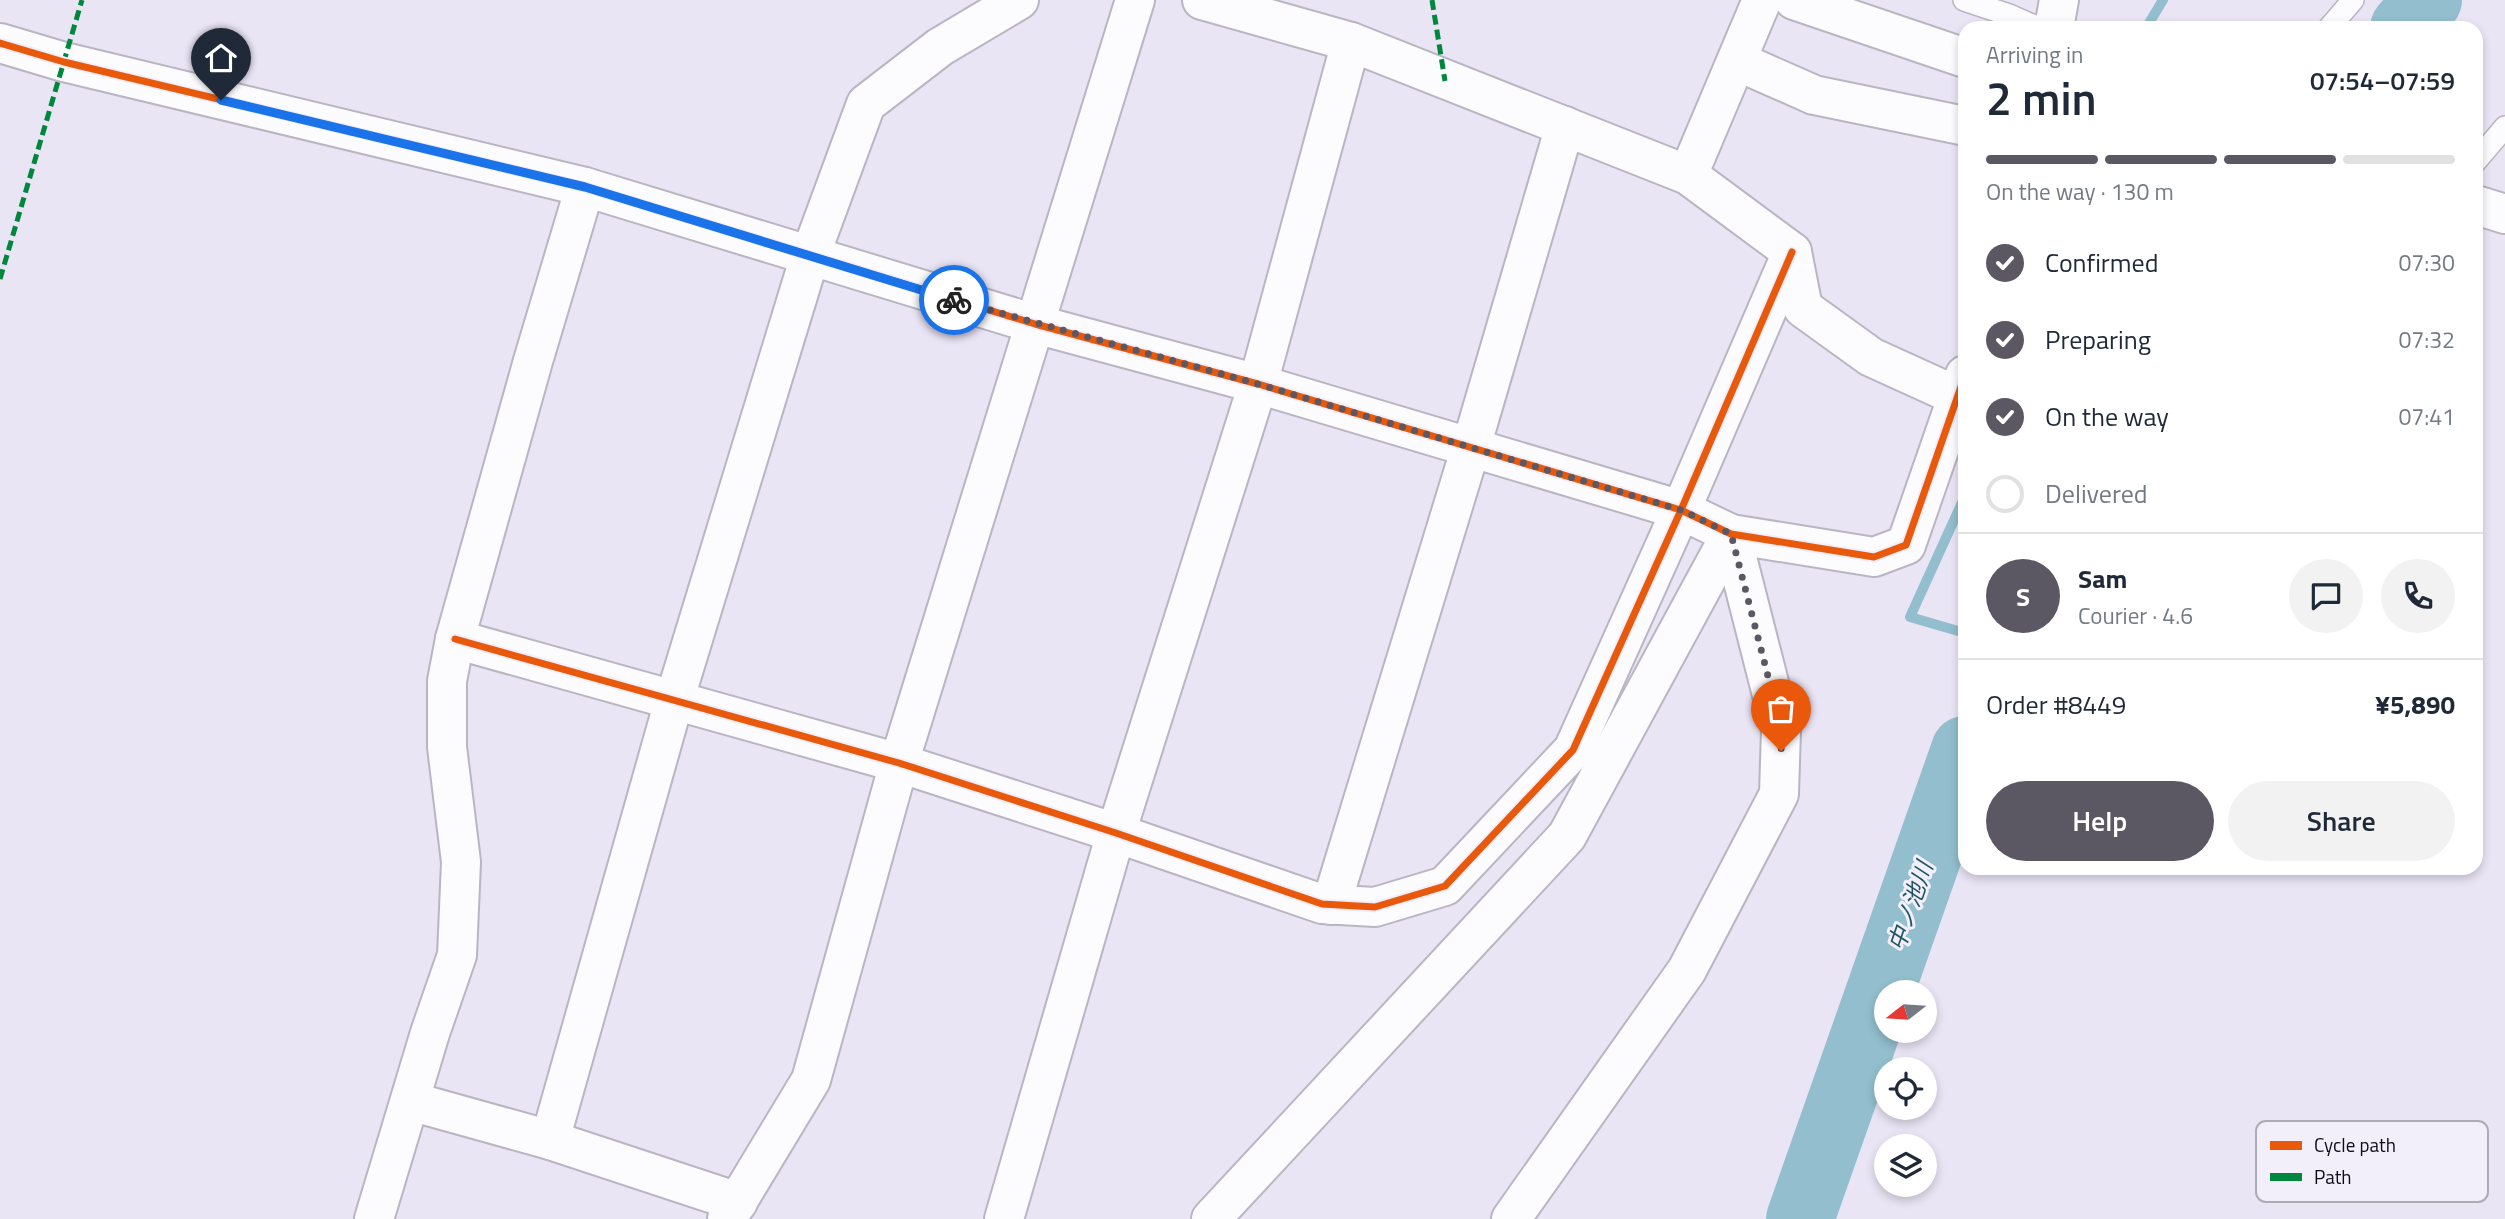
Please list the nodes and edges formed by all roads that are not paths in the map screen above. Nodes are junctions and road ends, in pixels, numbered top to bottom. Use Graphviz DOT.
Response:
graph roads {
  1 [pos="1019,0"];
  2 [pos="1136,0"];
  3 [pos="1202,0"];
  4 [pos="1762,0"];
  5 [pos="1794,0"];
  6 [pos="1964,0"];
  7 [pos="2059,0"];
  8 [pos="2353,0"];
  9 [pos="2023,21"];
  10 [pos="2055,21"];
  11 [pos="2335,21"];
  12 [pos="1351,42"];
  13 [pos="0,43"];
  14 [pos="1958,56"];
  15 [pos="1737,61"];
  16 [pos="1958,125"];
  17 [pos="1565,126"];
  18 [pos="2505,127"];
  19 [pos="2483,153"];
  20 [pos="1688,175"];
  21 [pos="585,187"];
  22 [pos="2483,207"];
  23 [pos="2505,214"];
  24 [pos="1792,252"];
  25 [pos="810,256"];
  26 [pos="1035,324"];
  27 [pos="1258,384"];
  28 [pos="1958,385"];
  29 [pos="1958,397"];
  30 [pos="1471,447"];
  31 [pos="1681,510"];
  32 [pos="1731,534"];
  33 [pos="455,639"];
  34 [pos="674,701"];
  35 [pos="899,764"];
  36 [pos="1116,833"];
  37 [pos="1331,905"];
  38 [pos="410,1101"];
  39 [pos="550,1140"];
  40 [pos="733,1211"];
  41 [pos="374,1219"];
  42 [pos="1004,1219"];
  43 [pos="1211,1219"];
  44 [pos="1511,1219"];
  1 -- 25 [label="street"];
  2 -- 26 [label="street"];
  3 -- 12 [label="street"];
  4 -- 15 [label="street"];
  5 -- 14 [label="street"];
  6 -- 9 [label="lane"];
  7 -- 10 [label="street"];
  8 -- 11 [label="lane"];
  12 -- 17 [label="street"];
  12 -- 27 [label="street"];
  13 -- 21 [label="street"];
  15 -- 16 [label="street"];
  15 -- 20 [label="street"];
  17 -- 20 [label="street"];
  17 -- 30 [label="street"];
  18 -- 19 [label="lane"];
  20 -- 24 [label="street"];
  21 -- 25 [label="street"];
  21 -- 33 [label="street"];
  22 -- 23 [label="street"];
  24 -- 28 [label="street"];
  24 -- 31 [label="street"];
  25 -- 26 [label="street"];
  25 -- 34 [label="street"];
  26 -- 27 [label="street"];
  26 -- 35 [label="street"];
  27 -- 30 [label="street"];
  27 -- 36 [label="street"];
  29 -- 32 [label="street"];
  30 -- 31 [label="street"];
  30 -- 37 [label="street"];
  31 -- 32 [label="street"];
  31 -- 37 [label="street"];
  32 -- 43 [label="street"];
  32 -- 44 [label="street"];
  33 -- 34 [label="street"];
  33 -- 38 [label="street"];
  34 -- 35 [label="street"];
  34 -- 39 [label="street"];
  35 -- 36 [label="street"];
  35 -- 40 [label="street"];
  36 -- 37 [label="street"];
  36 -- 42 [label="street"];
  38 -- 39 [label="street"];
  38 -- 41 [label="street"];
  39 -- 40 [label="street"];
}
